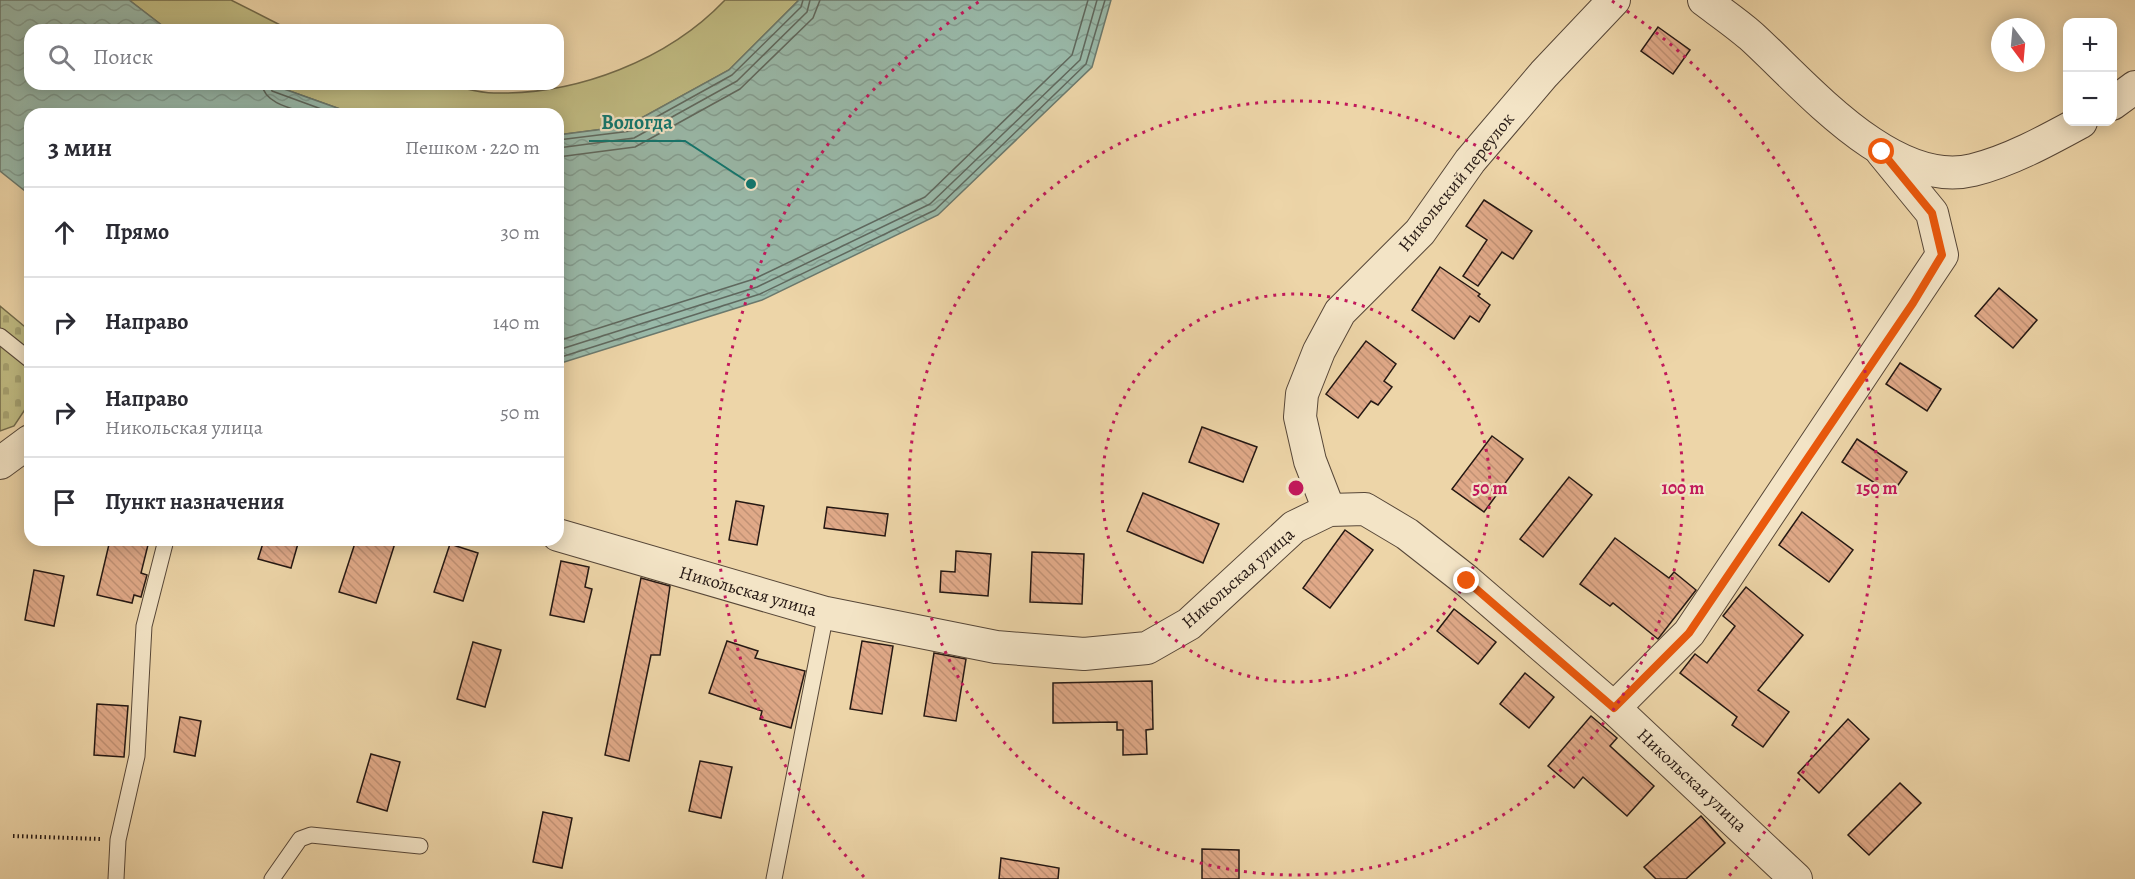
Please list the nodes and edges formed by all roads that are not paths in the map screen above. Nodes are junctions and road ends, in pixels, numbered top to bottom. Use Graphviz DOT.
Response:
graph roads {
  1 [pos="1614,0"];
  2 [pos="1704,0"];
  3 [pos="2135,87"];
  4 [pos="2117,100"];
  5 [pos="2073,126"];
  6 [pos="1882,152"];
  7 [pos="0,336"];
  8 [pos="24,355"];
  9 [pos="24,445"];
  10 [pos="0,463"];
  11 [pos="1329,510"];
  12 [pos="564,537"];
  13 [pos="164,546"];
  14 [pos="826,613"];
  15 [pos="1614,708"];
  16 [pos="420,846"];
  17 [pos="116,879"];
  18 [pos="272,879"];
  19 [pos="774,879"];
  20 [pos="1796,879"];
  1 -- 11 [label="street, Никольский переулок"];
  2 -- 6 [label="street"];
  3 -- 4 [label="street"];
  5 -- 6 [label="street"];
  6 -- 15 [label="street"];
  7 -- 8 [label="lane"];
  9 -- 10 [label="street"];
  11 -- 14 [label="street, Никольская улица"];
  11 -- 15 [label="street, Никольская улица"];
  12 -- 14 [label="street, Никольская улица"];
  13 -- 17 [label="lane"];
  14 -- 19 [label="lane"];
  15 -- 20 [label="street, Никольская улица"];
  16 -- 18 [label="lane"];
}
